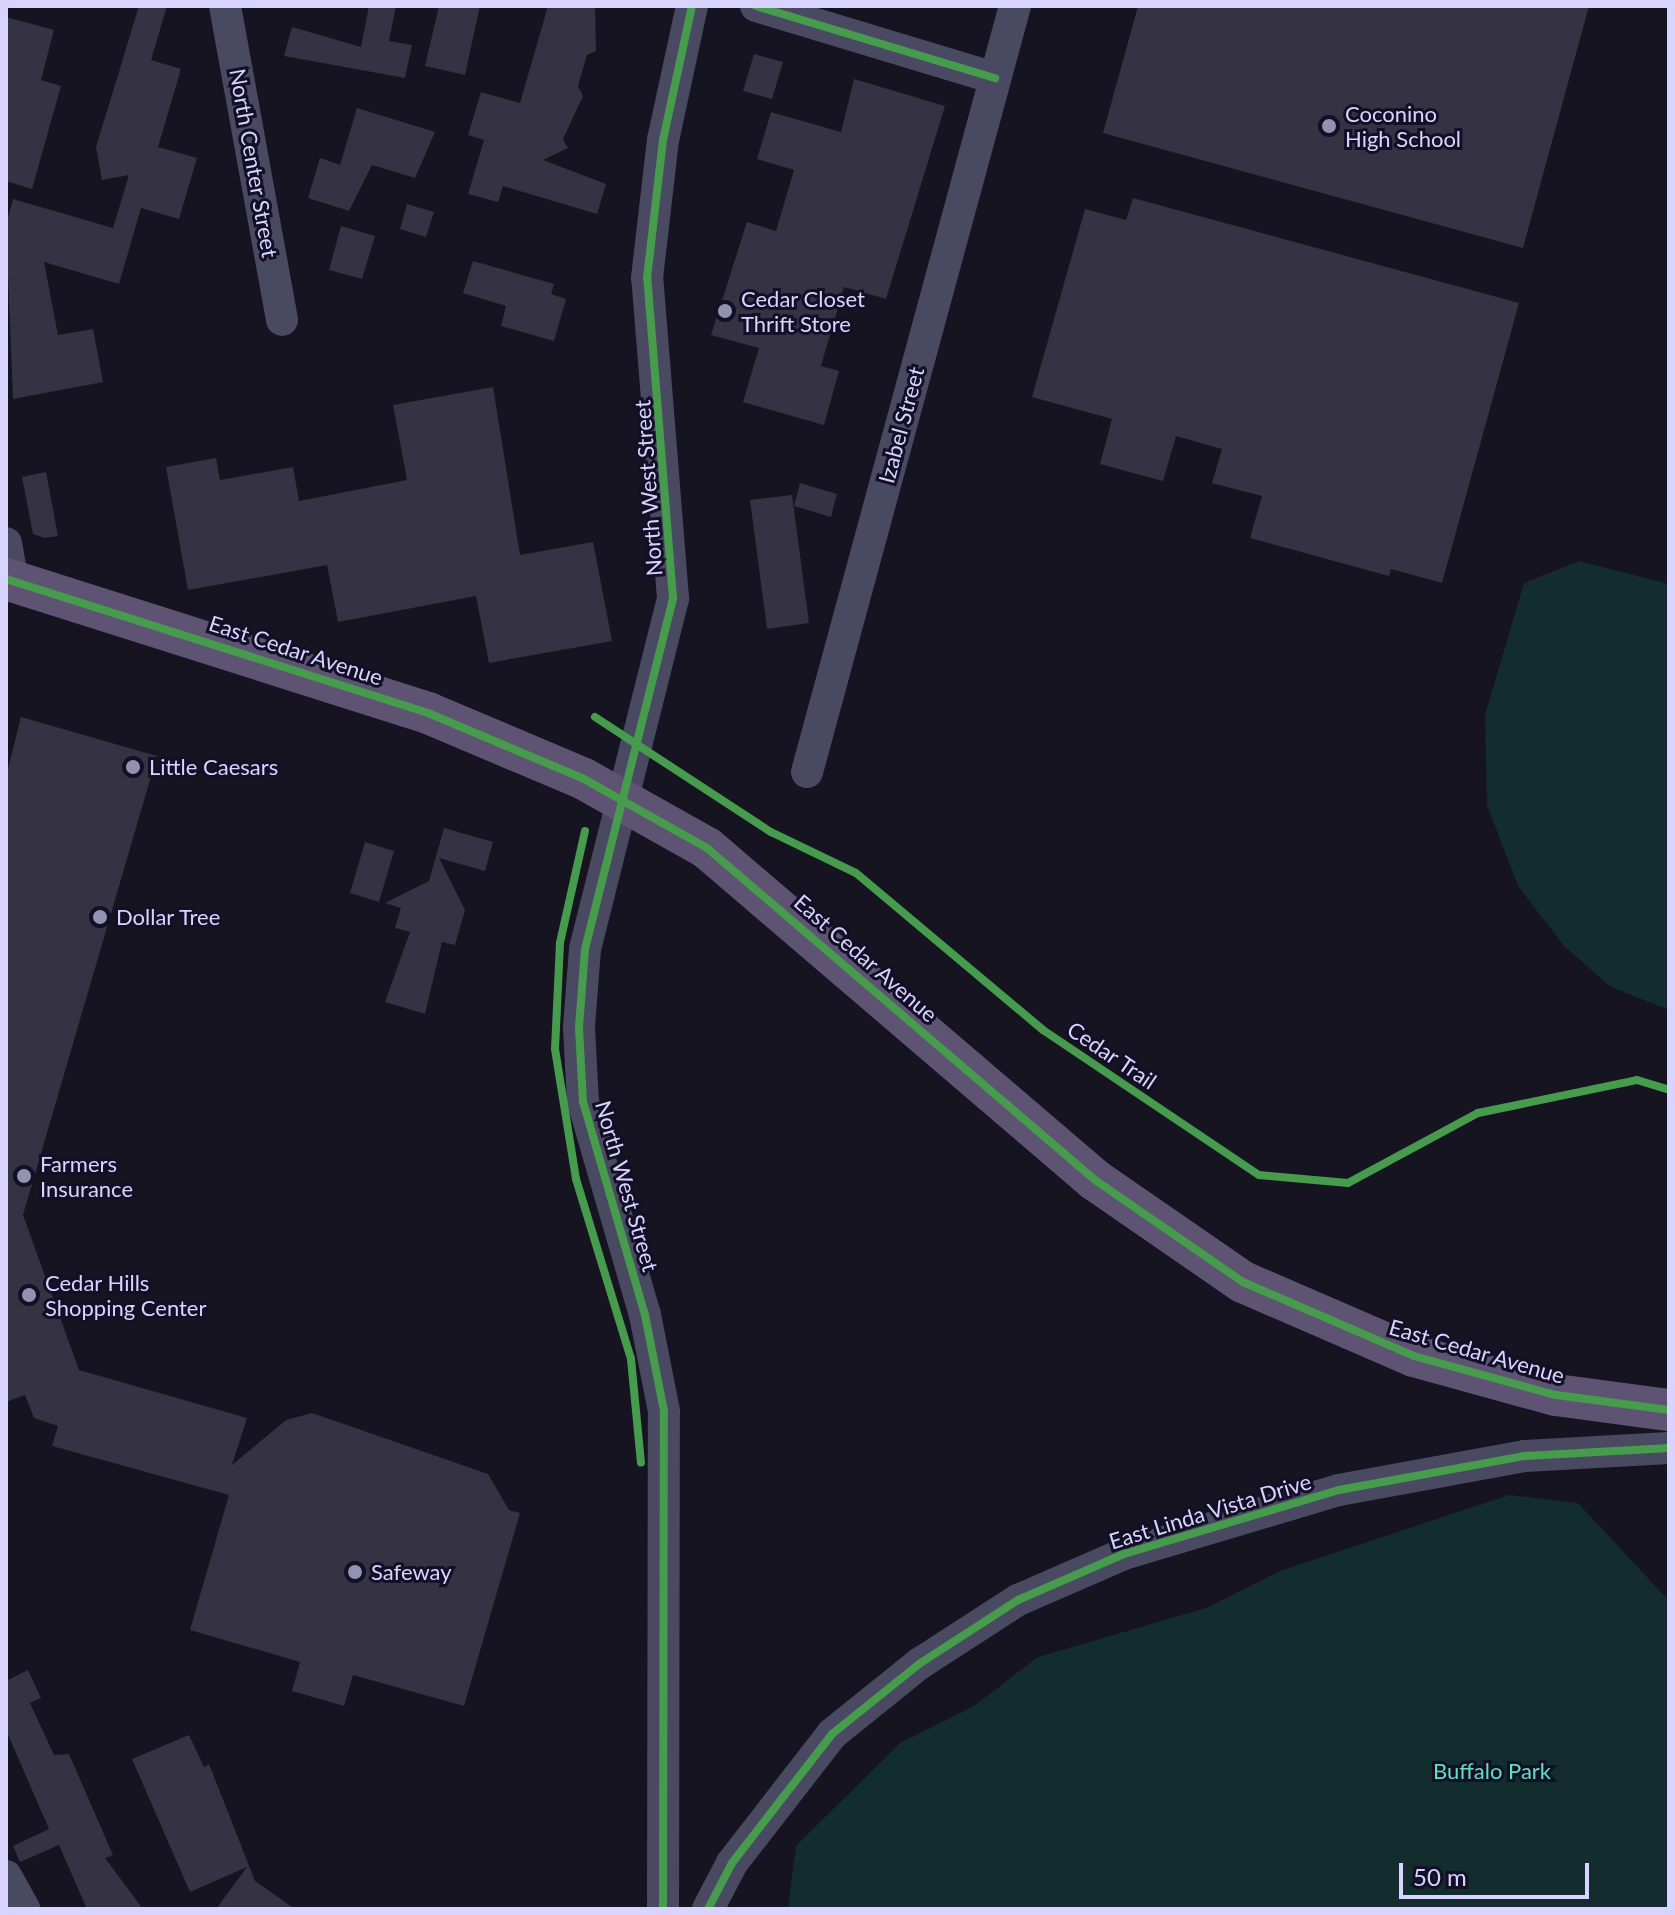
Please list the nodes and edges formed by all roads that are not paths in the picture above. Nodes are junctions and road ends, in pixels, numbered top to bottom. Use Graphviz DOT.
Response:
graph roads {
  1 [pos="225,6"];
  2 [pos="692,6"];
  3 [pos="756,6"];
  4 [pos="1015,6"];
  5 [pos="995,78"];
  6 [pos="282,320"];
  7 [pos="8,568"];
  8 [pos="807,772"];
  9 [pos="621,798"];
  10 [pos="1669,1410"];
  11 [pos="1669,1448"];
  12 [pos="6,1876"];
  13 [pos="24,1909"];
  14 [pos="663,1909"];
  15 [pos="708,1909"];
  1 -- 6 [label="street, North Center Street"];
  2 -- 9 [label="street, North West Street"];
  3 -- 5 [label="street"];
  4 -- 5 [label="street, Izabel Street"];
  5 -- 8 [label="street, Izabel Street"];
  7 -- 9 [label="main road, East Cedar Avenue"];
  9 -- 10 [label="main road, East Cedar Avenue"];
  9 -- 14 [label="street, North West Street"];
  11 -- 15 [label="street, East Linda Vista Drive"];
  12 -- 13 [label="street"];
}
